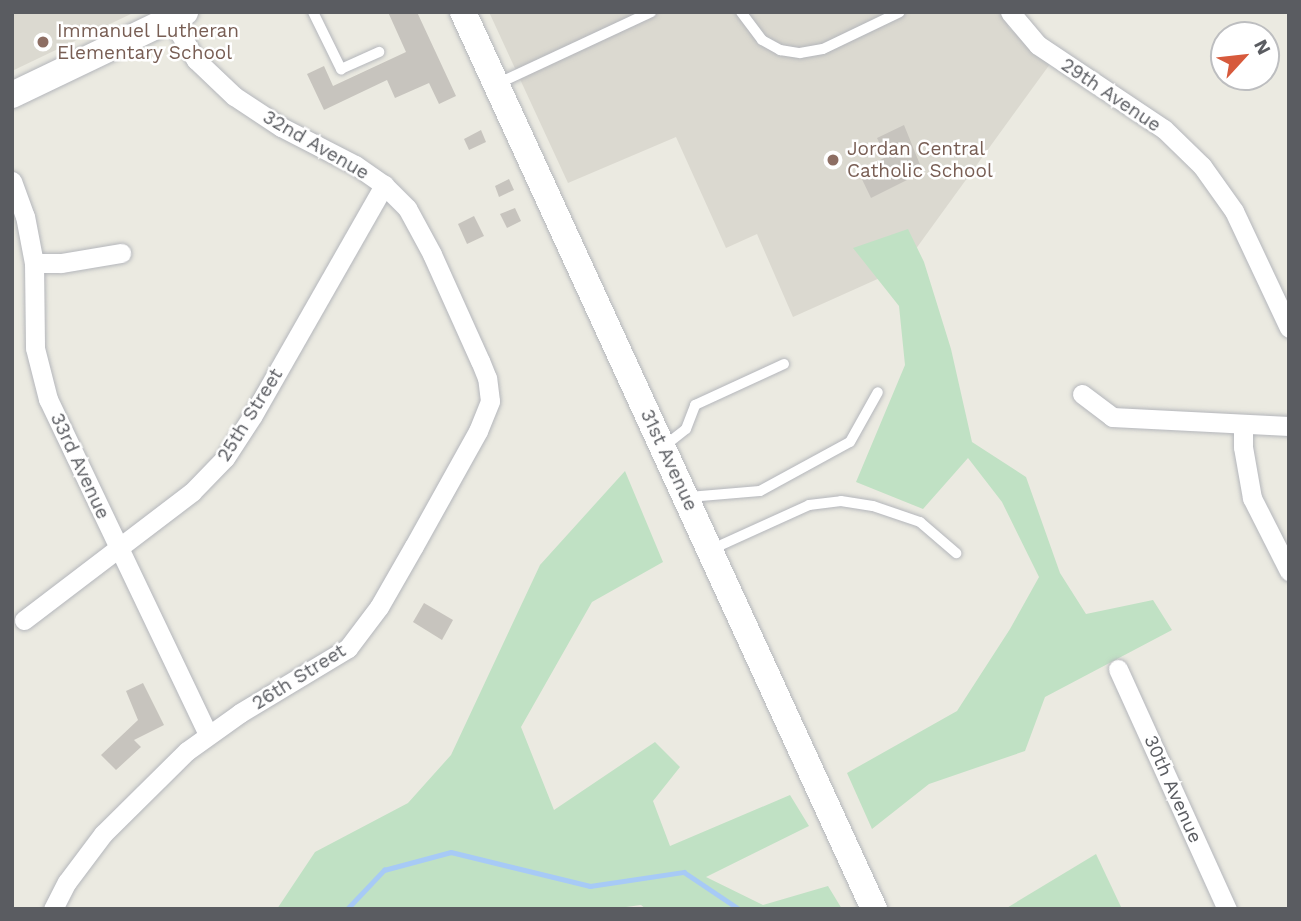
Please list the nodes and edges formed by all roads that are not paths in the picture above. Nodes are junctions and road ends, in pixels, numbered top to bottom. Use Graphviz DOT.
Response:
graph roads {
  1 [pos="313,12"];
  2 [pos="463,12"];
  3 [pos="651,12"];
  4 [pos="741,12"];
  5 [pos="901,12"];
  6 [pos="1010,12"];
  7 [pos="178,16"];
  8 [pos="379,52"];
  9 [pos="496,85"];
  10 [pos="12,95"];
  11 [pos="12,181"];
  12 [pos="384,185"];
  13 [pos="121,253"];
  14 [pos="34,263"];
  15 [pos="1289,328"];
  16 [pos="784,364"];
  17 [pos="878,392"];
  18 [pos="1082,394"];
  19 [pos="490,401"];
  20 [pos="1243,424"];
  21 [pos="1289,425"];
  22 [pos="662,447"];
  23 [pos="685,497"];
  24 [pos="118,547"];
  25 [pos="710,551"];
  26 [pos="956,553"];
  27 [pos="1289,571"];
  28 [pos="24,620"];
  29 [pos="1118,669"];
  30 [pos="208,735"];
  31 [pos="53,909"];
  32 [pos="874,909"];
  33 [pos="1227,909"];
  1 -- 8 [label="lane"];
  2 -- 9 [label="street, 31st Avenue"];
  3 -- 9 [label="lane"];
  4 -- 5 [label="lane"];
  6 -- 15 [label="street, 29th Avenue"];
  7 -- 10 [label="street"];
  7 -- 12 [label="street, 32nd Avenue"];
  9 -- 22 [label="street, 31st Avenue"];
  11 -- 14 [label="street, 33rd Avenue"];
  12 -- 19 [label="street, 32nd Avenue"];
  12 -- 24 [label="street, 25th Street"];
  13 -- 14 [label="street"];
  14 -- 24 [label="street, 33rd Avenue"];
  16 -- 22 [label="lane"];
  17 -- 23 [label="lane"];
  18 -- 20 [label="street"];
  19 -- 30 [label="street, 26th Street"];
  20 -- 21 [label="street"];
  20 -- 27 [label="street"];
  22 -- 23 [label="street, 31st Avenue"];
  23 -- 25 [label="street, 31st Avenue"];
  24 -- 28 [label="street, 25th Street"];
  24 -- 30 [label="street, 33rd Avenue"];
  25 -- 26 [label="lane"];
  25 -- 32 [label="street, 31st Avenue"];
  29 -- 33 [label="street, 30th Avenue"];
  30 -- 31 [label="street, 26th Street"];
}
